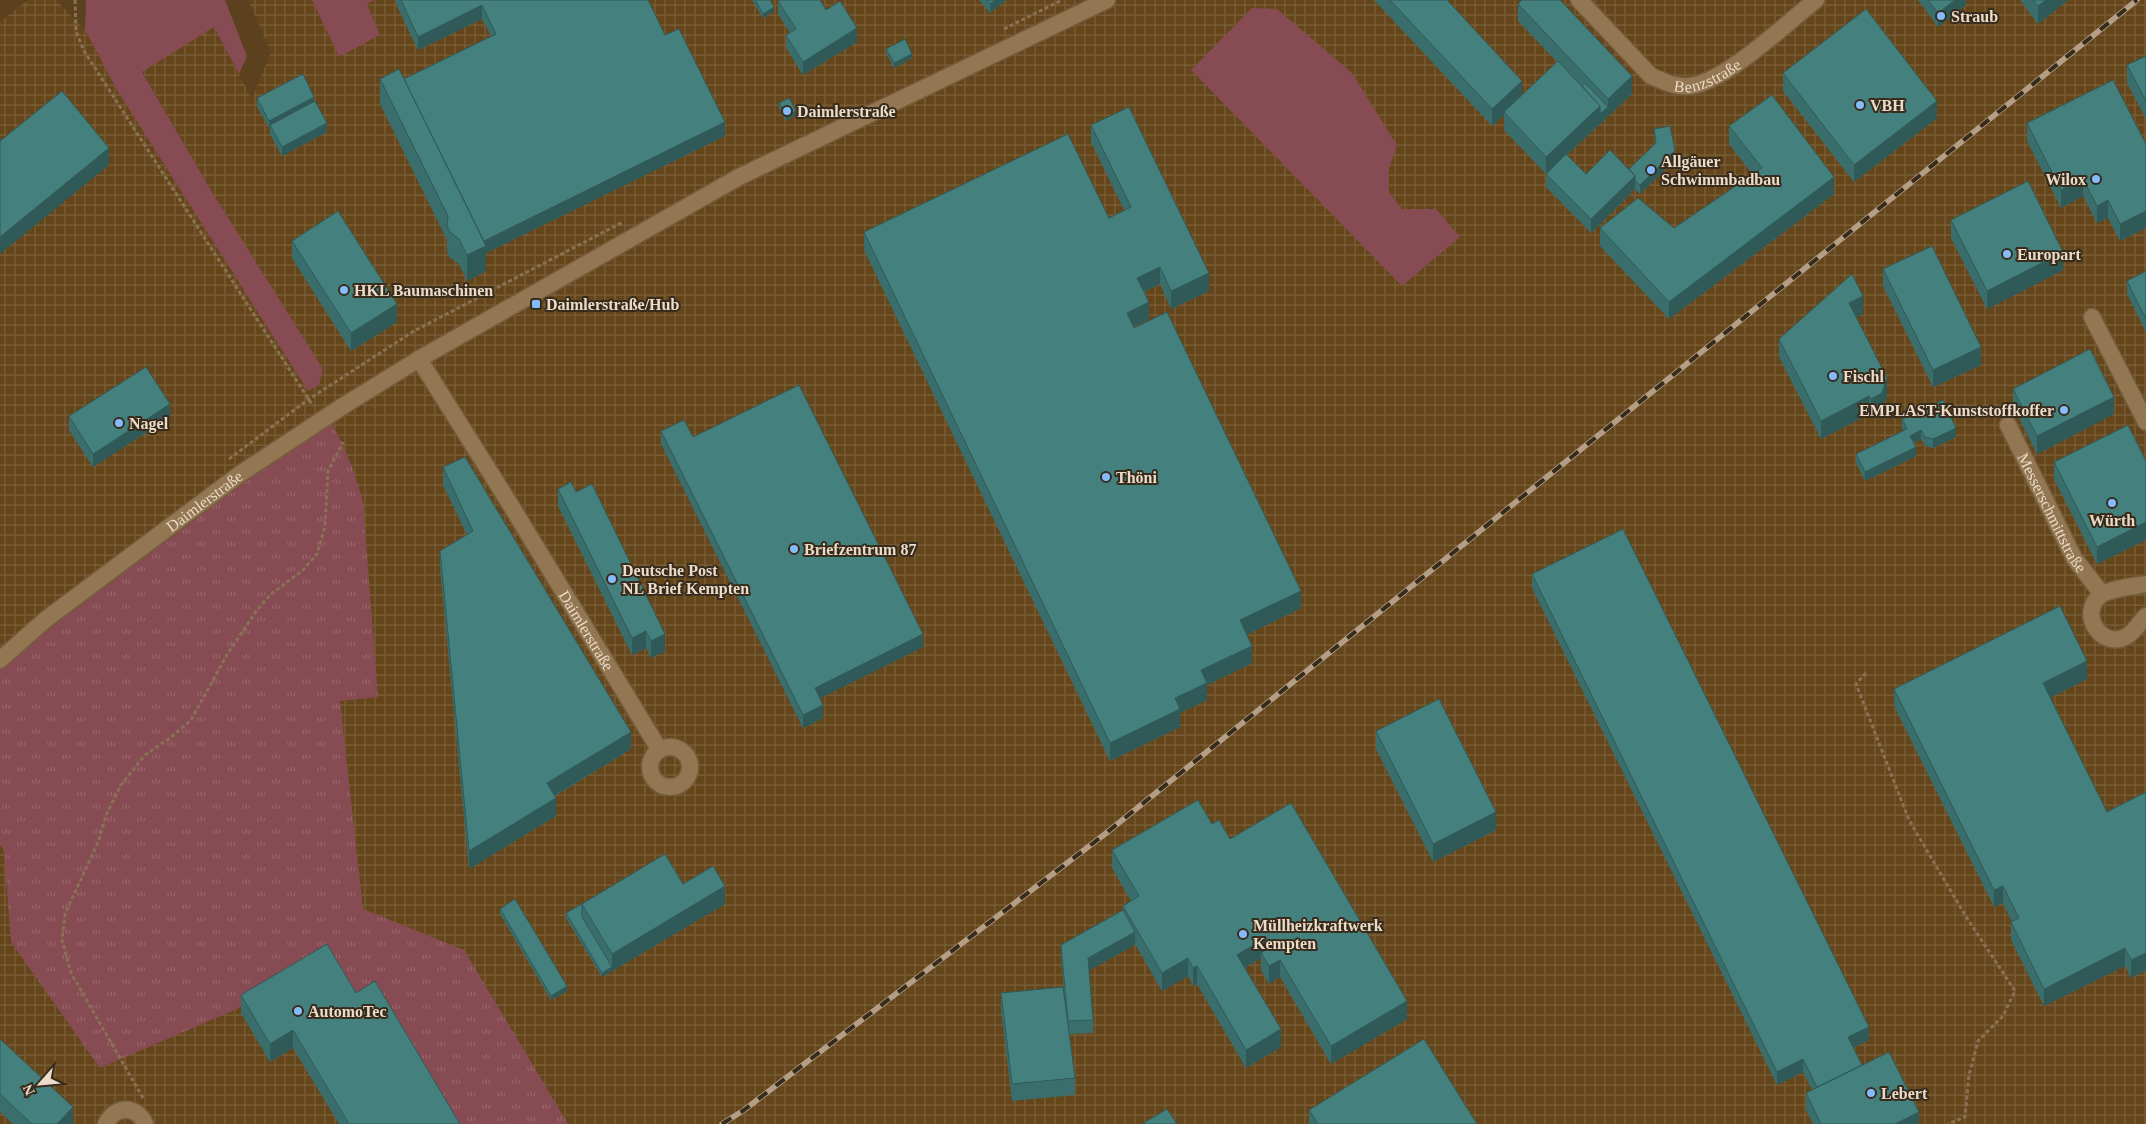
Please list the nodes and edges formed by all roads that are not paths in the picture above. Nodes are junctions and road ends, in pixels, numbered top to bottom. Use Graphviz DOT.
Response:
graph roads {
  1 [pos="1106,0"];
  2 [pos="1579,0"];
  3 [pos="1816,0"];
  4 [pos="2092,317"];
  5 [pos="419,359"];
  6 [pos="2146,422"];
  7 [pos="2008,425"];
  8 [pos="2146,584"];
  9 [pos="2102,594"];
  10 [pos="2146,616"];
  11 [pos="0,660"];
  12 [pos="659,749"];
  13 [pos="106,1124"];
  14 [pos="145,1124"];
  1 -- 5 [label="street, Daimlerstraße"];
  2 -- 3 [label="street, Benzstraße"];
  4 -- 6 [label="street"];
  5 -- 11 [label="street, Daimlerstraße"];
  5 -- 12 [label="street, Daimlerstraße"];
  7 -- 9 [label="street, Messerschmittstraße"];
  8 -- 9 [label="street"];
  9 -- 10 [label="street"];
  13 -- 14 [label="street"];
}
